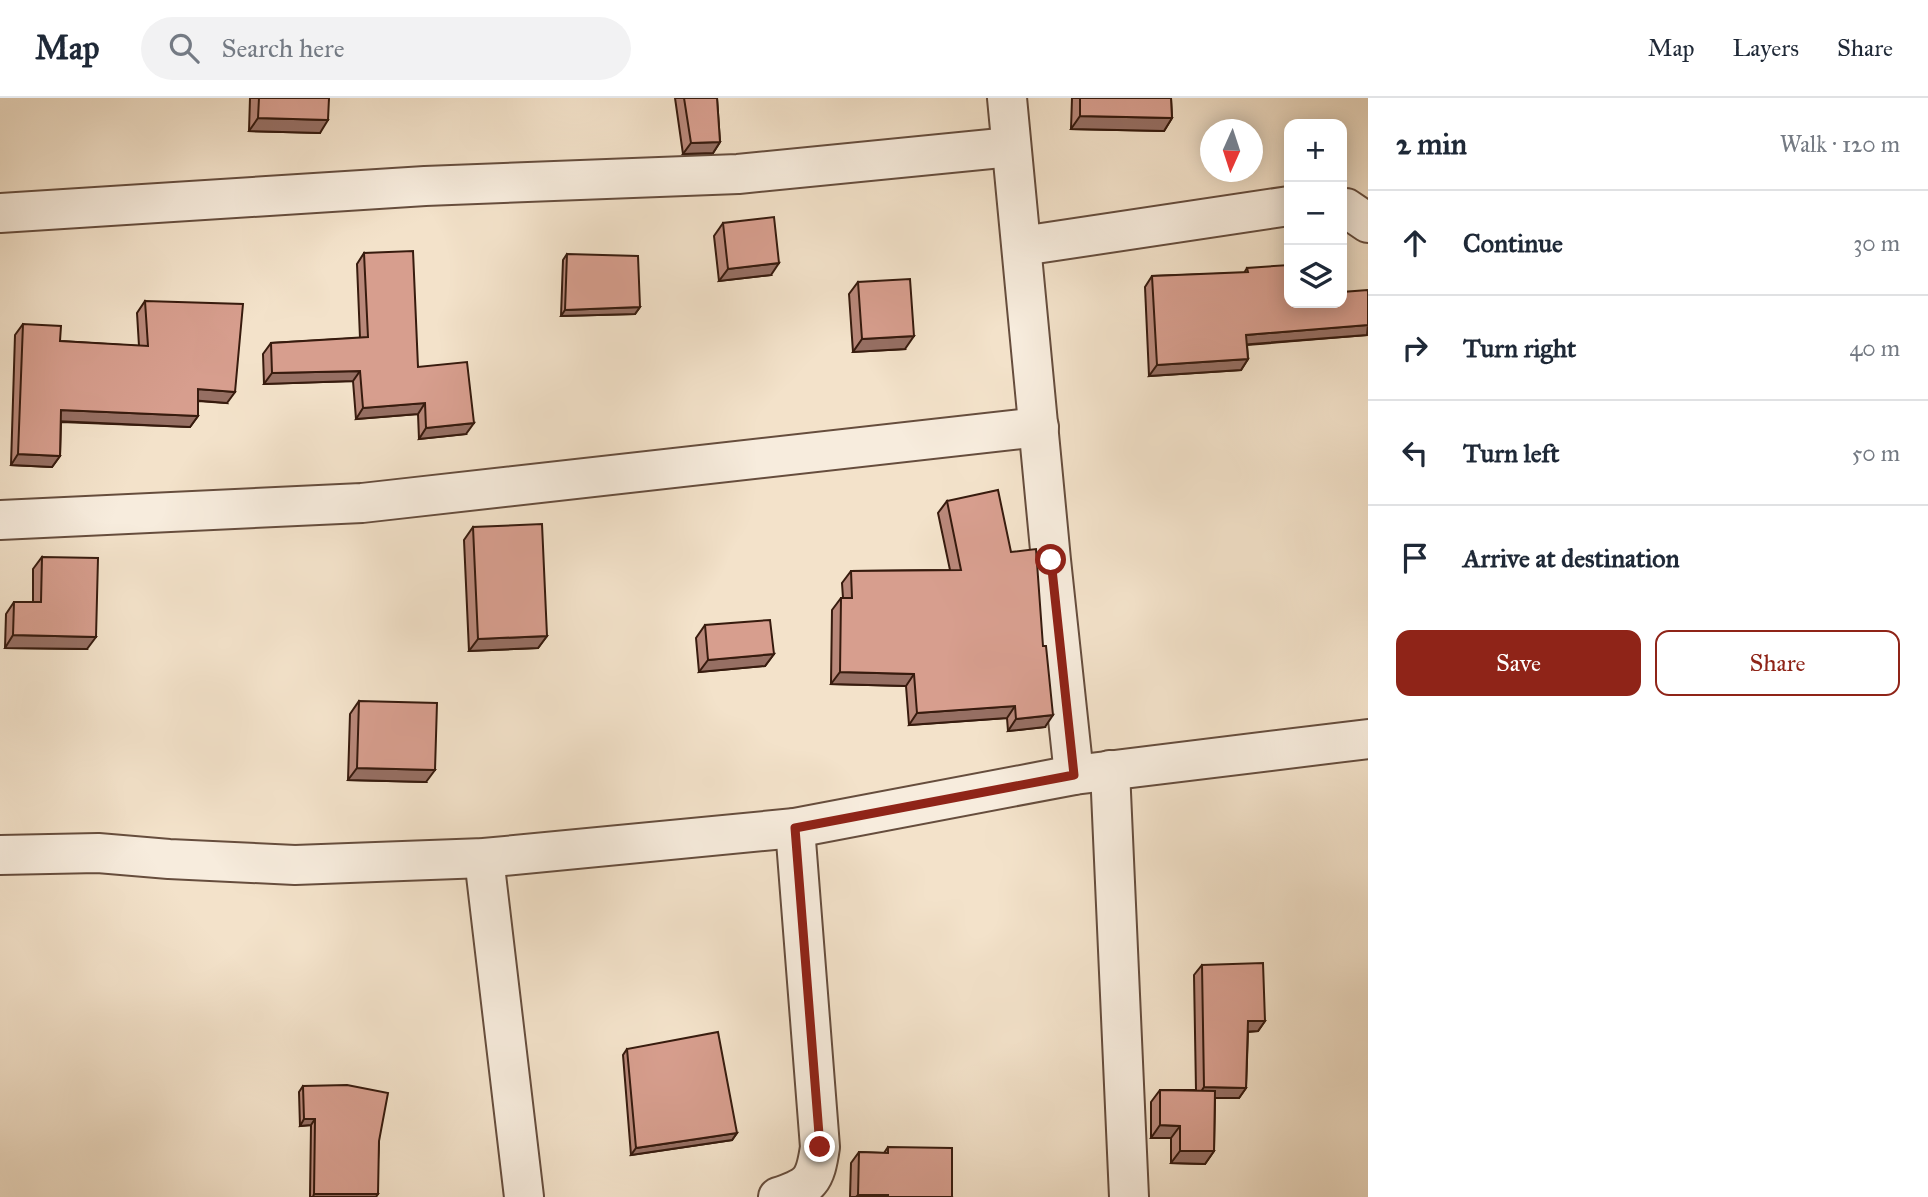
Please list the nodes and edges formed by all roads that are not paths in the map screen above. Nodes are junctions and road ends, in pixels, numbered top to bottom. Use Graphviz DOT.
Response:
graph roads {
  1 [pos="1007,98"];
  2 [pos="1011,147"];
  3 [pos="1284,207"];
  4 [pos="1347,209"];
  5 [pos="0,213"];
  6 [pos="1368,223"];
  7 [pos="1022,246"];
  8 [pos="1039,427"];
  9 [pos="0,520"];
  10 [pos="1368,739"];
  11 [pos="1092,773"];
  12 [pos="795,828"];
  13 [pos="0,855"];
  14 [pos="484,858"];
  15 [pos="524,1197"];
  16 [pos="778,1197"];
  17 [pos="1129,1197"];
  1 -- 2 [label="street"];
  2 -- 5 [label="street"];
  2 -- 7 [label="street"];
  3 -- 7 [label="street"];
  4 -- 6 [label="street"];
  7 -- 8 [label="street"];
  8 -- 9 [label="street"];
  8 -- 11 [label="street"];
  10 -- 11 [label="street"];
  11 -- 12 [label="street"];
  11 -- 17 [label="street"];
  12 -- 14 [label="street"];
  12 -- 16 [label="street"];
  13 -- 14 [label="street"];
  14 -- 15 [label="street"];
}
